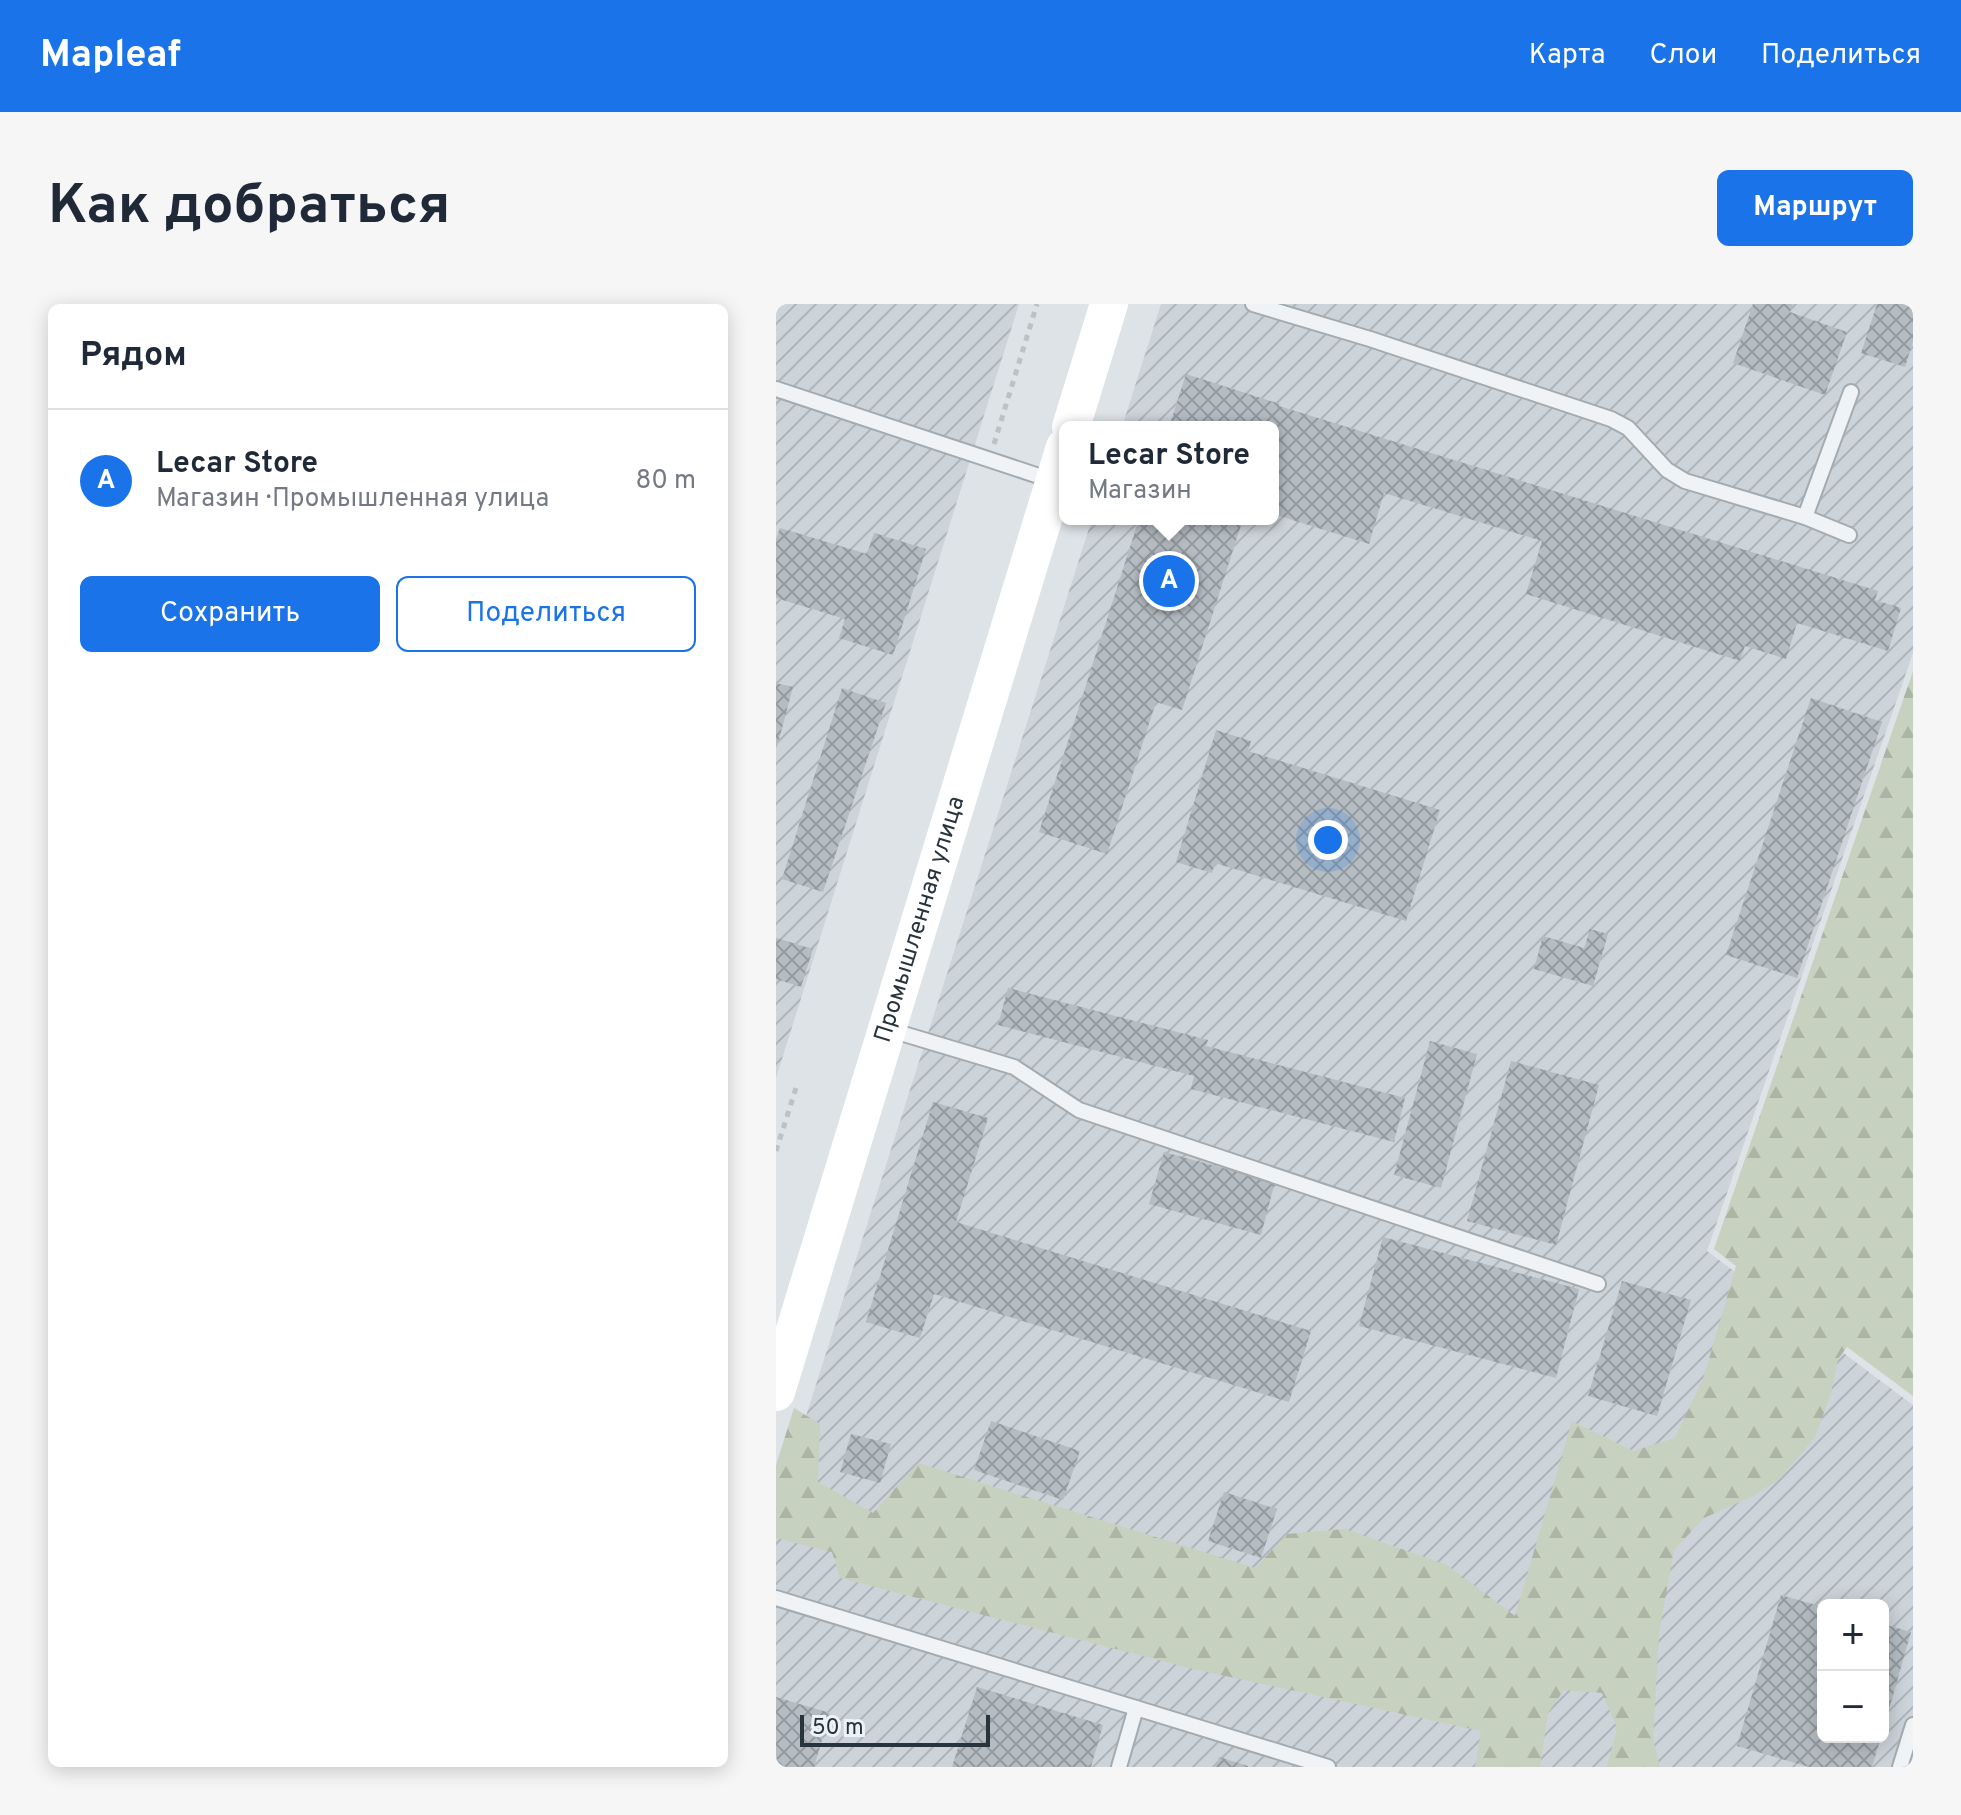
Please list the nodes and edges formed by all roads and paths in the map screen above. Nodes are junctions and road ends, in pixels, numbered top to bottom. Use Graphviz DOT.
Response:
graph roads {
  1 [pos="1037,304"];
  2 [pos="1109,304"];
  3 [pos="1253,304"];
  4 [pos="776,389"];
  5 [pos="1851,392"];
  6 [pos="1073,421"];
  7 [pos="989,459"];
  8 [pos="1059,464"];
  9 [pos="1059,467"];
  10 [pos="1805,517"];
  11 [pos="1849,535"];
  12 [pos="887,1029"];
  13 [pos="796,1088"];
  14 [pos="776,1151"];
  15 [pos="1598,1284"];
  16 [pos="776,1392"];
  17 [pos="776,1598"];
  18 [pos="1136,1708"];
  19 [pos="1913,1725"];
  20 [pos="1119,1767"];
  21 [pos="1328,1767"];
  22 [pos="1900,1767"];
  1 -- 7 [label="path"];
  2 -- 6 [label="main road"];
  3 -- 10 [label="lane"];
  4 -- 7 [label="lane"];
  5 -- 10 [label="lane"];
  7 -- 8 [label="lane"];
  9 -- 12 [label="main road, Промышленная улица"];
  10 -- 11 [label="lane"];
  12 -- 15 [label="lane"];
  12 -- 16 [label="main road, Промышленная улица"];
  13 -- 14 [label="path"];
  17 -- 18 [label="lane"];
  18 -- 20 [label="lane"];
  18 -- 21 [label="lane"];
  19 -- 22 [label="lane"];
}
